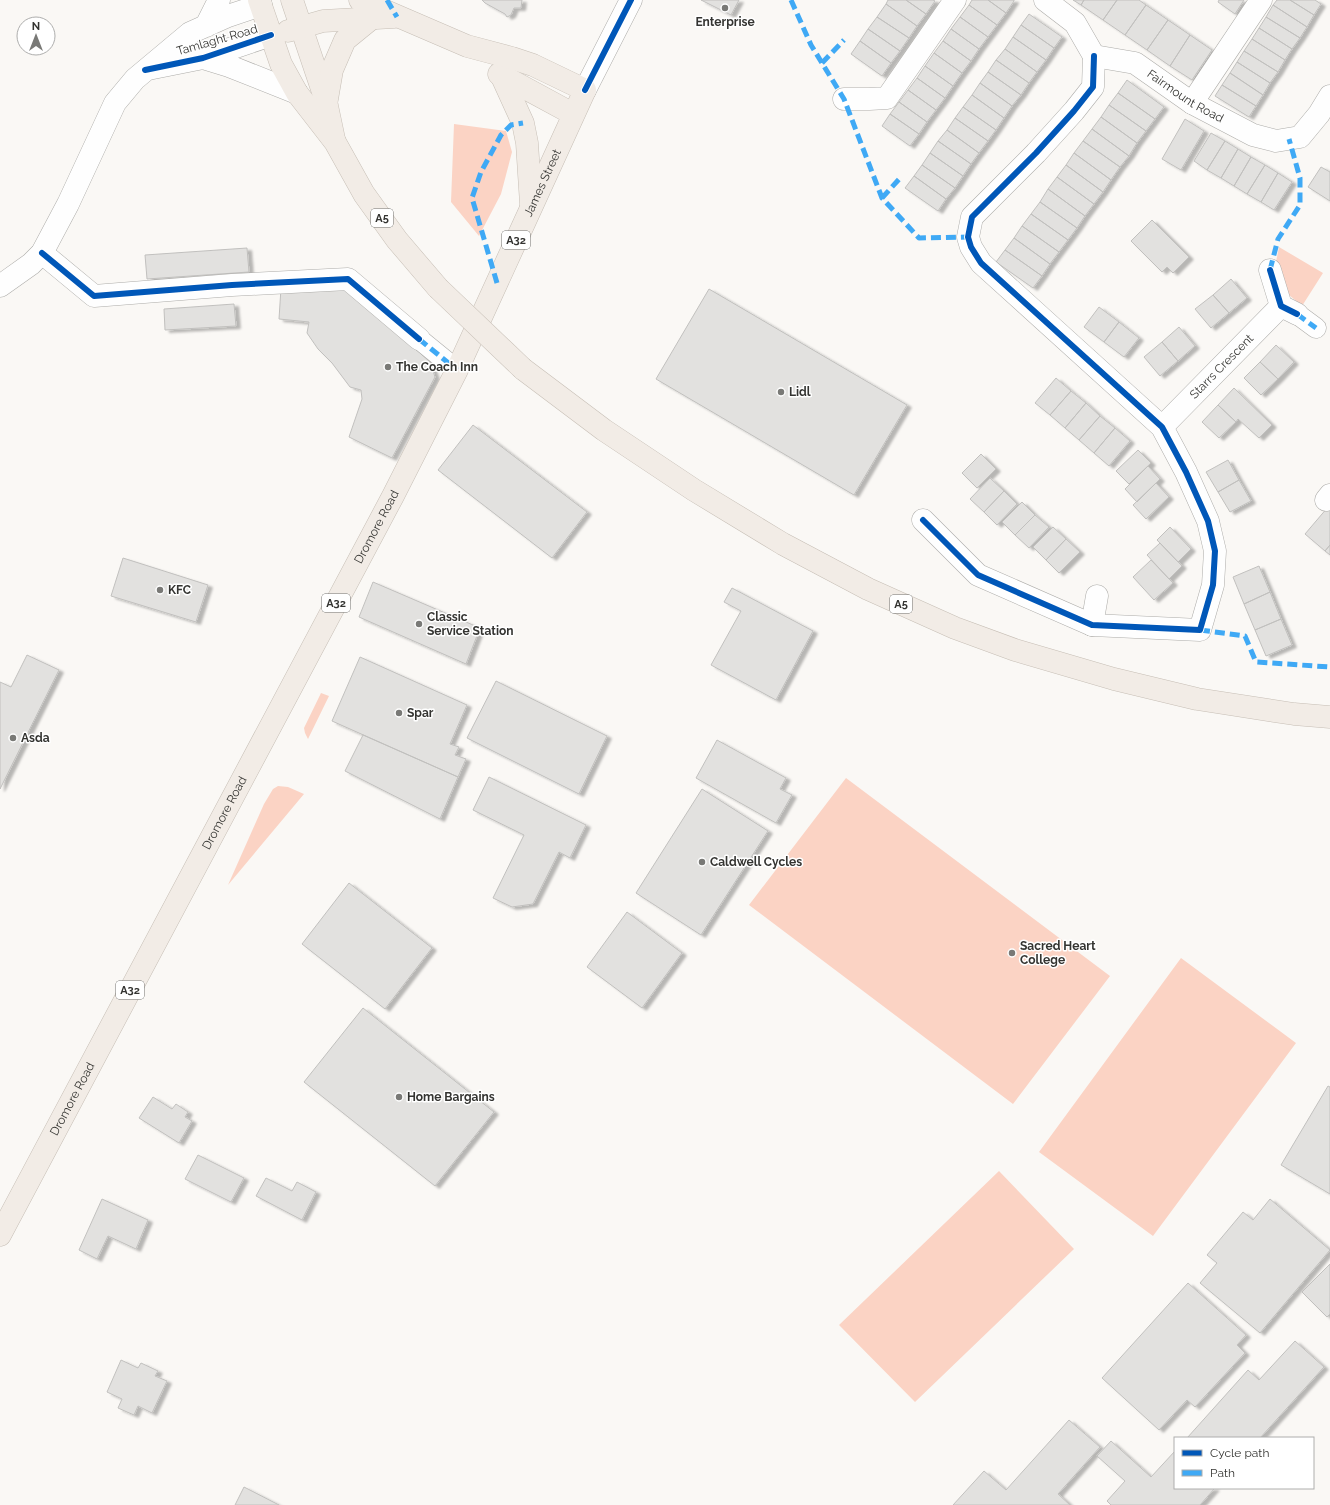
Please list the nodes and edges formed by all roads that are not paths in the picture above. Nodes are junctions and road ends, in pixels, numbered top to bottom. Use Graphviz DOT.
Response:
graph roads {
  1 [pos="219,0"];
  2 [pos="283,0"];
  3 [pos="292,0"];
  4 [pos="360,0"];
  5 [pos="631,0"];
  6 [pos="955,0"];
  7 [pos="1045,0"];
  8 [pos="1261,0"];
  9 [pos="260,2"];
  10 [pos="397,17"];
  11 [pos="372,18"];
  12 [pos="206,26"];
  13 [pos="301,27"];
  14 [pos="271,36"];
  15 [pos="467,46"];
  16 [pos="1094,56"];
  17 [pos="203,58"];
  18 [pos="145,70"];
  19 [pos="502,77"];
  20 [pos="585,90"];
  21 [pos="297,94"];
  22 [pos="1330,96"];
  23 [pos="844,99"];
  24 [pos="326,100"];
  25 [pos="1192,103"];
  26 [pos="573,114"];
  27 [pos="335,142"];
  28 [pos="531,208"];
  29 [pos="42,253"];
  30 [pos="1270,270"];
  31 [pos="0,286"];
  32 [pos="1289,310"];
  33 [pos="1316,328"];
  34 [pos="419,339"];
  35 [pos="452,380"];
  36 [pos="1162,427"];
  37 [pos="923,520"];
  38 [pos="1097,596"];
  39 [pos="1092,626"];
  40 [pos="1330,717"];
  41 [pos="0,1235"];
  1 -- 12 [label="street"];
  2 -- 9 [label="highway"];
  3 -- 13 [label="highway, A5"];
  4 -- 10 [label="highway"];
  5 -- 20 [label="street, James Street"];
  6 -- 23 [label="street"];
  7 -- 16 [label="street"];
  8 -- 25 [label="street"];
  9 -- 12 [label="street, Tamlaght Road"];
  9 -- 14 [label="highway, A5"];
  10 -- 11 [label="highway"];
  10 -- 15 [label="highway"];
  11 -- 13 [label="highway"];
  11 -- 24 [label="highway"];
  12 -- 18 [label="street, Tamlaght Road"];
  13 -- 14 [label="highway"];
  13 -- 24 [label="highway, A5"];
  14 -- 17 [label="street, Tamlaght Road"];
  14 -- 21 [label="highway, A5"];
  15 -- 19 [label="highway"];
  15 -- 20 [label="highway"];
  16 -- 25 [label="street, Fairmount Road"];
  16 -- 36 [label="street"];
  17 -- 18 [label="street, Tamlaght Road"];
  17 -- 21 [label="street"];
  18 -- 29 [label="street, Tamlaght Road"];
  19 -- 26 [label="highway"];
  19 -- 28 [label="highway"];
  20 -- 26 [label="highway, James Street / A32"];
  21 -- 27 [label="highway, A5"];
  22 -- 25 [label="street, Fairmount Road"];
  24 -- 27 [label="highway, A5"];
  26 -- 28 [label="highway, James Street / A32"];
  27 -- 40 [label="highway, A5, bridge"];
  28 -- 35 [label="highway, James Street / A32"];
  29 -- 31 [label="street, Tamlaght Road"];
  29 -- 34 [label="street"];
  30 -- 32 [label="street"];
  32 -- 33 [label="street"];
  32 -- 36 [label="street, Starrs Crescent"];
  34 -- 35 [label="street"];
  35 -- 41 [label="highway, Dromore Road / A32"];
  36 -- 39 [label="street"];
  37 -- 39 [label="street"];
  38 -- 39 [label="street"];
}
